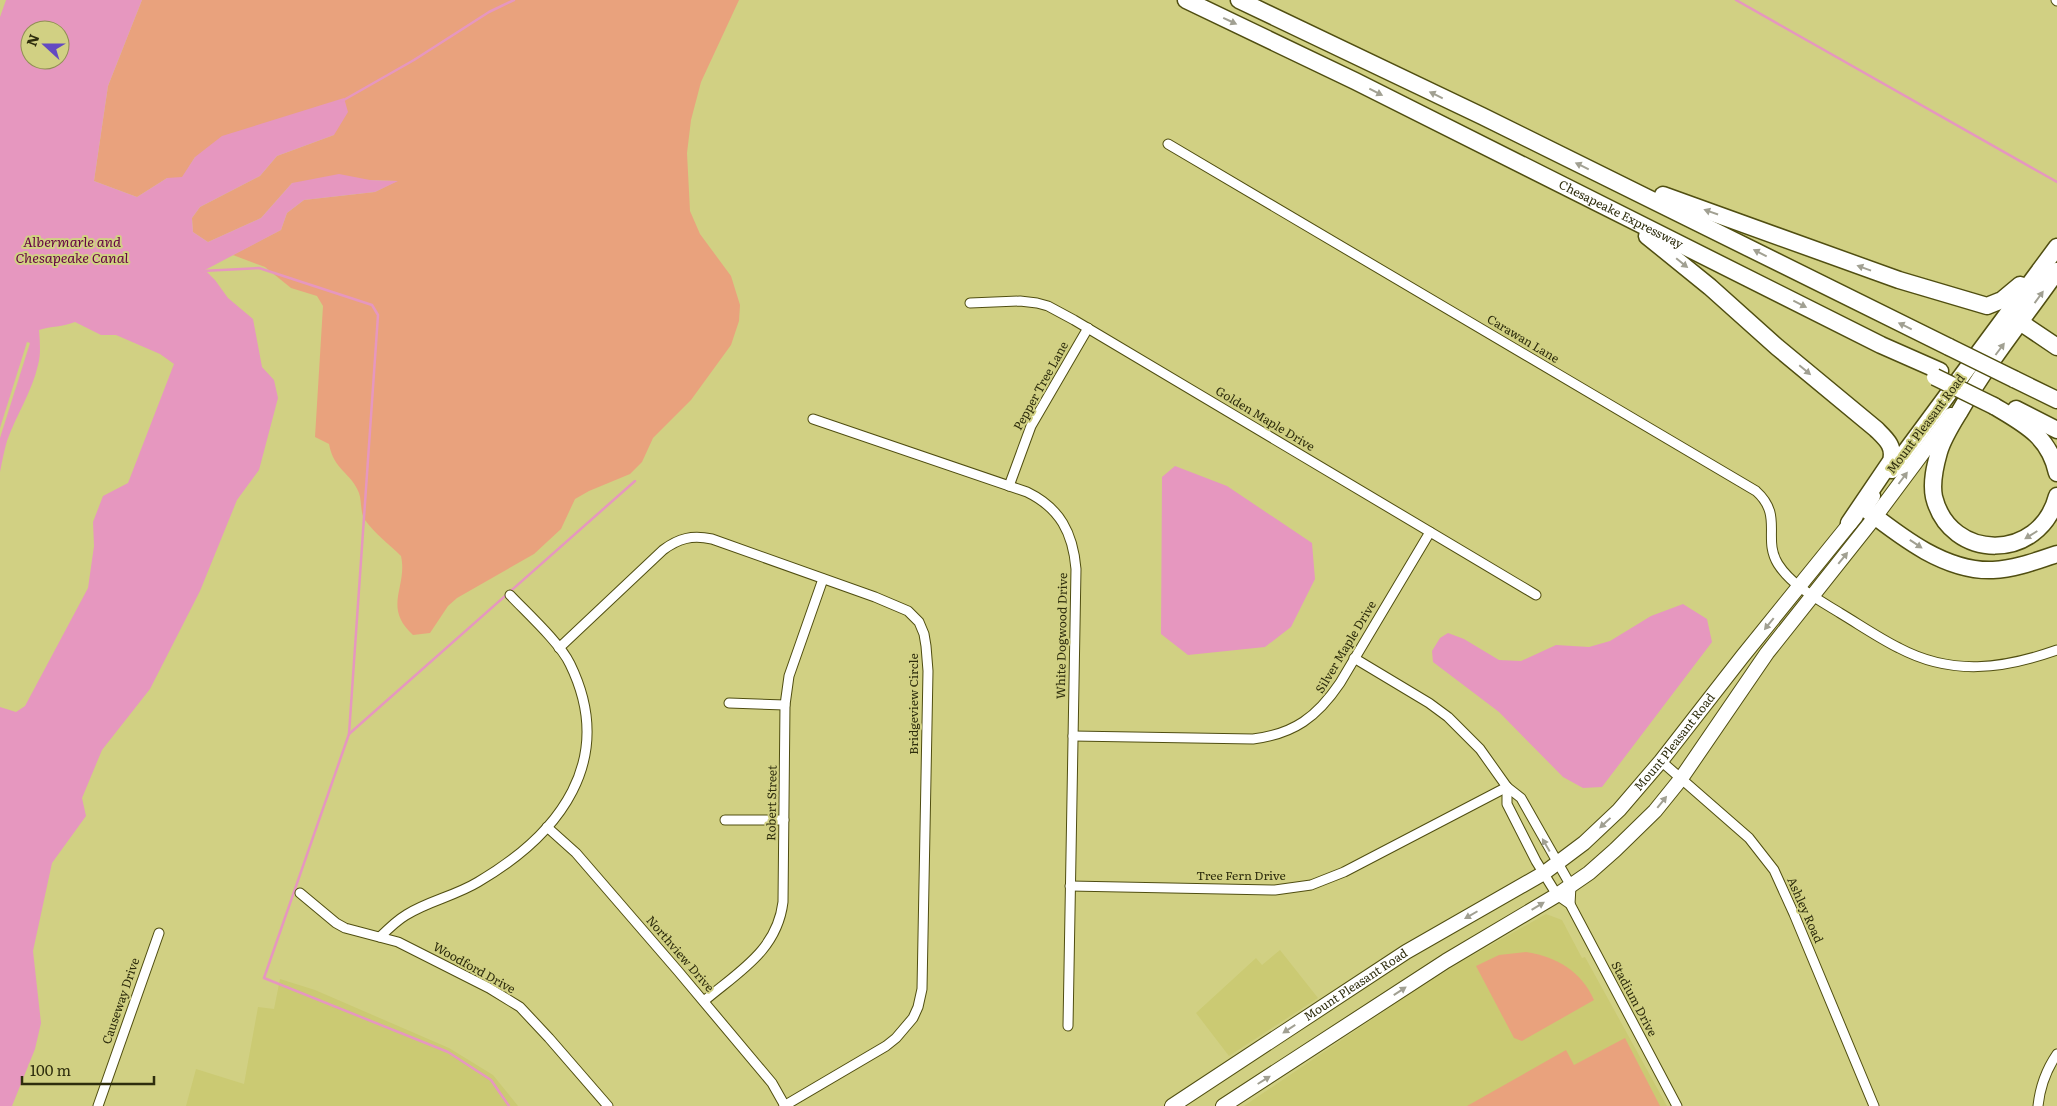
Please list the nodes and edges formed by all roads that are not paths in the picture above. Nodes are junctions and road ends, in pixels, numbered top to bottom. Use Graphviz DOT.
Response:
graph roads {
  1 [pos="1186,0"];
  2 [pos="1239,0"];
  3 [pos="1168,144"];
  4 [pos="1522,165"];
  5 [pos="1607,178"];
  6 [pos="2057,246"];
  7 [pos="2057,271"];
  8 [pos="1899,280"];
  9 [pos="970,303"];
  10 [pos="2003,320"];
  11 [pos="2020,322"];
  12 [pos="1088,328"];
  13 [pos="2057,347"];
  14 [pos="1980,376"];
  15 [pos="2057,400"];
  16 [pos="1996,403"];
  17 [pos="813,419"];
  18 [pos="2057,430"];
  19 [pos="2057,472"];
  20 [pos="1008,486"];
  21 [pos="2057,496"];
  22 [pos="1870,512"];
  23 [pos="1849,523"];
  24 [pos="1430,532"];
  25 [pos="2057,554"];
  26 [pos="823,579"];
  27 [pos="1800,586"];
  28 [pos="510,595"];
  29 [pos="1536,595"];
  30 [pos="1812,596"];
  31 [pos="559,648"];
  32 [pos="2057,650"];
  33 [pos="1354,658"];
  34 [pos="729,703"];
  35 [pos="785,705"];
  36 [pos="1073,736"];
  37 [pos="1661,761"];
  38 [pos="1680,780"];
  39 [pos="1507,787"];
  40 [pos="725,820"];
  41 [pos="784,820"];
  42 [pos="547,827"];
  43 [pos="1558,864"];
  44 [pos="1544,873"];
  45 [pos="1070,886"];
  46 [pos="1571,886"];
  47 [pos="300,893"];
  48 [pos="1557,895"];
  49 [pos="1570,904"];
  50 [pos="159,932"];
  51 [pos="380,937"];
  52 [pos="704,1002"];
  53 [pos="1068,1026"];
  54 [pos="2057,1054"];
  55 [pos="98,1106"];
  56 [pos="608,1106"];
  57 [pos="784,1106"];
  58 [pos="1172,1106"];
  59 [pos="1223,1106"];
  60 [pos="1677,1106"];
  61 [pos="1874,1106"];
  62 [pos="2038,1106"];
  1 -- 4 [label="highway, Chesapeake Expressway, one-way"];
  5 -- 2 [label="highway, Chesapeake Expressway, one-way"];
  3 -- 27 [label="street, Carawan Lane"];
  4 -- 16 [label="highway, Chesapeake Expressway, one-way"];
  4 -- 23 [label="highway, one-way"];
  8 -- 5 [label="highway, one-way"];
  15 -- 5 [label="highway, Chesapeake Expressway, one-way, bridge"];
  6 -- 8 [label="highway"];
  6 -- 10 [label="highway, Mount Pleasant Road"];
  11 -- 7 [label="highway, Mount Pleasant Road, one-way"];
  8 -- 10 [label="highway"];
  9 -- 12 [label="street, Golden Maple Drive"];
  10 -- 11 [label="highway"];
  10 -- 22 [label="highway, Mount Pleasant Road"];
  11 -- 13 [label="highway"];
  14 -- 11 [label="highway, Mount Pleasant Road, one-way"];
  12 -- 20 [label="street, Pepper Tree Lane"];
  12 -- 24 [label="street, Golden Maple Drive"];
  21 -- 14 [label="highway, one-way"];
  22 -- 14 [label="main road, Mount Pleasant Road, one-way"];
  16 -- 18 [label="highway, Chesapeake Expressway"];
  16 -- 19 [label="highway"];
  17 -- 20 [label="street, White Dogwood Drive"];
  20 -- 36 [label="street, White Dogwood Drive"];
  22 -- 23 [label="main road, Mount Pleasant Road"];
  22 -- 25 [label="highway, one-way"];
  30 -- 22 [label="main road, Mount Pleasant Road, one-way"];
  23 -- 27 [label="main road, Mount Pleasant Road"];
  24 -- 29 [label="street, Golden Maple Drive"];
  24 -- 33 [label="street, Silver Maple Drive"];
  26 -- 31 [label="street, Bridgeview Circle"];
  26 -- 35 [label="street, Robert Street"];
  26 -- 57 [label="street, Bridgeview Circle"];
  27 -- 30 [label="street, Carawan Lane"];
  27 -- 37 [label="main road, Mount Pleasant Road, one-way"];
  28 -- 31 [label="street"];
  30 -- 32 [label="street, Carawan Lane"];
  30 -- 38 [label="main road, Mount Pleasant Road"];
  31 -- 42 [label="street"];
  33 -- 36 [label="street, Silver Maple Drive"];
  33 -- 39 [label="street, Stadium Drive"];
  34 -- 35 [label="street"];
  35 -- 41 [label="street, Robert Street"];
  36 -- 45 [label="street, White Dogwood Drive"];
  37 -- 38 [label="street, Ashley Road"];
  37 -- 43 [label="main road, Mount Pleasant Road, one-way"];
  46 -- 38 [label="main road, Mount Pleasant Road, one-way"];
  38 -- 61 [label="street, Ashley Road"];
  43 -- 39 [label="street, Stadium Drive, one-way"];
  39 -- 44 [label="street, Stadium Drive"];
  39 -- 45 [label="street, Tree Fern Drive"];
  40 -- 41 [label="street"];
  41 -- 52 [label="street, Robert Street"];
  42 -- 51 [label="street"];
  42 -- 52 [label="street, Northview Drive"];
  43 -- 44 [label="main road, Mount Pleasant Road"];
  43 -- 46 [label="street, Stadium Drive"];
  44 -- 48 [label="street, Stadium Drive"];
  44 -- 58 [label="main road, Mount Pleasant Road, one-way"];
  45 -- 53 [label="street, White Dogwood Drive"];
  46 -- 48 [label="main road, Mount Pleasant Road"];
  46 -- 49 [label="street"];
  47 -- 51 [label="street, Woodford Drive"];
  48 -- 49 [label="street, Stadium Drive"];
  59 -- 48 [label="main road, Mount Pleasant Road, one-way"];
  49 -- 60 [label="street, Stadium Drive"];
  50 -- 55 [label="street, Causeway Drive"];
  51 -- 56 [label="street, Woodford Drive"];
  52 -- 57 [label="street, Northview Drive"];
  54 -- 62 [label="street"];
}
